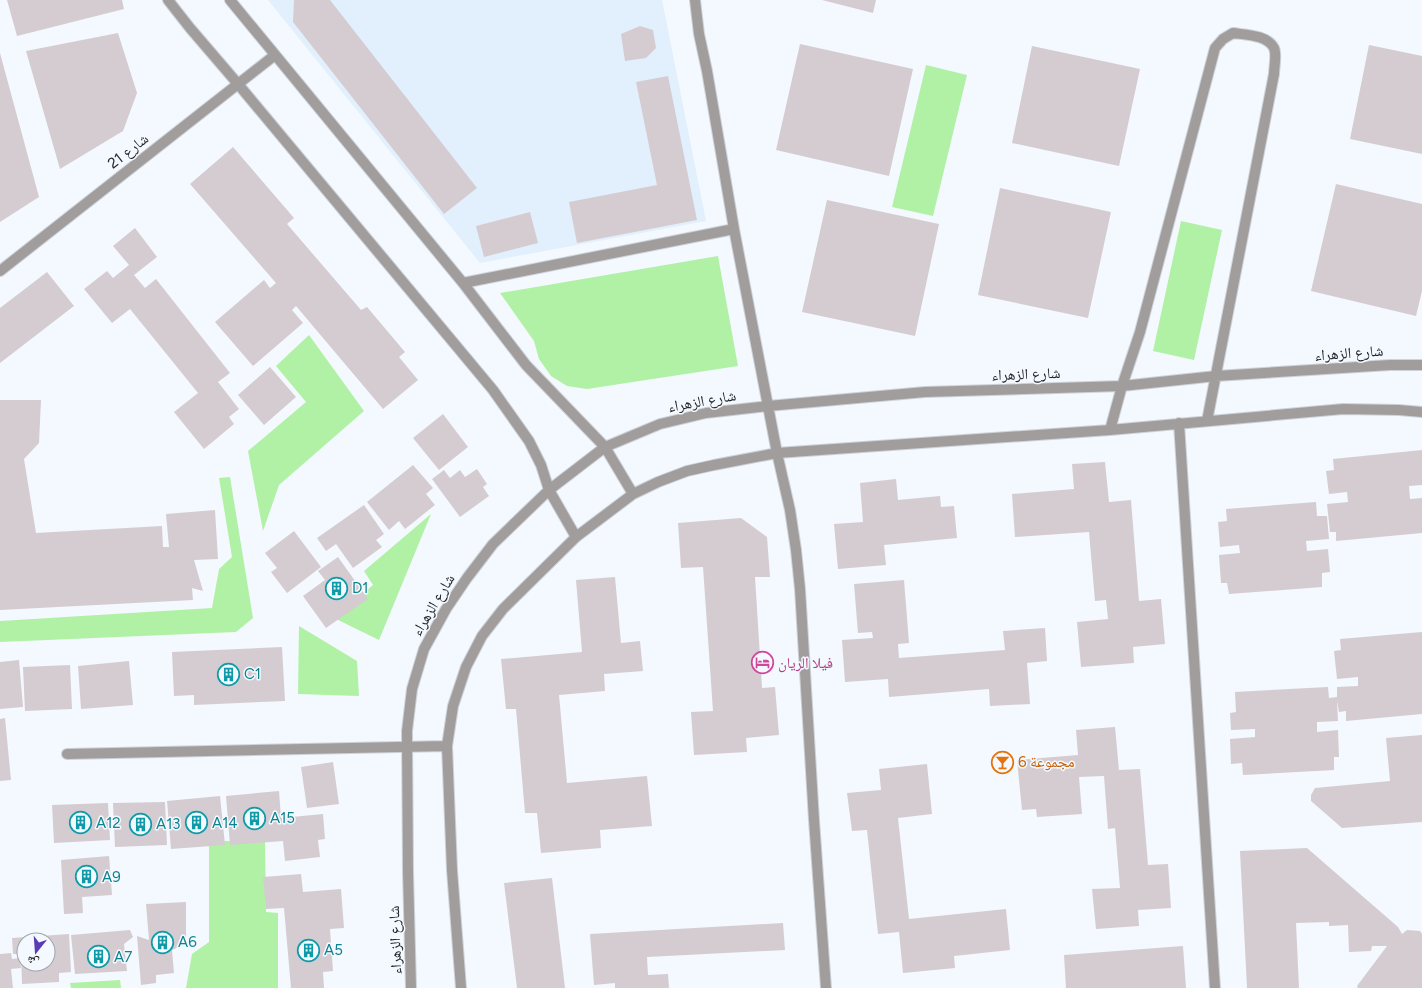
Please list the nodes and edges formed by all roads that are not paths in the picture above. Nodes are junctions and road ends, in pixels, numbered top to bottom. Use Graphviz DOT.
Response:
graph roads {
  1 [pos="168,0"];
  2 [pos="230,0"];
  3 [pos="695,0"];
  4 [pos="275,55"];
  5 [pos="238,84"];
  6 [pos="734,229"];
  7 [pos="0,271"];
  8 [pos="463,283"];
  9 [pos="1422,365"];
  10 [pos="1216,376"];
  11 [pos="1122,386"];
  12 [pos="768,406"];
  13 [pos="1422,412"];
  14 [pos="1207,421"];
  15 [pos="1179,423"];
  16 [pos="1110,430"];
  17 [pos="605,447"];
  18 [pos="777,453"];
  19 [pos="549,490"];
  20 [pos="633,494"];
  21 [pos="576,537"];
  22 [pos="447,746"];
  23 [pos="406,747"];
  24 [pos="67,754"];
  25 [pos="411,988"];
  26 [pos="458,988"];
  27 [pos="826,988"];
  28 [pos="1215,988"];
  1 -- 5 [label="street"];
  2 -- 4 [label="street"];
  3 -- 6 [label="street"];
  4 -- 5 [label="street, شارع 21"];
  4 -- 8 [label="street"];
  5 -- 7 [label="street, شارع 21"];
  5 -- 19 [label="street"];
  6 -- 8 [label="street"];
  6 -- 12 [label="street"];
  8 -- 17 [label="street"];
  9 -- 10 [label="street, شارع الزهراء"];
  10 -- 11 [label="street, شارع الزهراء"];
  10 -- 11 [label="street"];
  10 -- 14 [label="street"];
  11 -- 12 [label="street, شارع الزهراء"];
  11 -- 16 [label="street"];
  12 -- 17 [label="street, شارع الزهراء"];
  12 -- 18 [label="street"];
  13 -- 14 [label="street"];
  14 -- 15 [label="street"];
  15 -- 16 [label="street"];
  15 -- 28 [label="street"];
  16 -- 18 [label="street"];
  17 -- 19 [label="street, شارع الزهراء"];
  17 -- 20 [label="street"];
  18 -- 20 [label="street"];
  18 -- 27 [label="street"];
  19 -- 21 [label="street"];
  19 -- 23 [label="street, شارع الزهراء"];
  20 -- 21 [label="street"];
  21 -- 22 [label="street"];
  22 -- 23 [label="street"];
  22 -- 26 [label="street"];
  23 -- 24 [label="street"];
  23 -- 25 [label="street, شارع الزهراء"];
}
